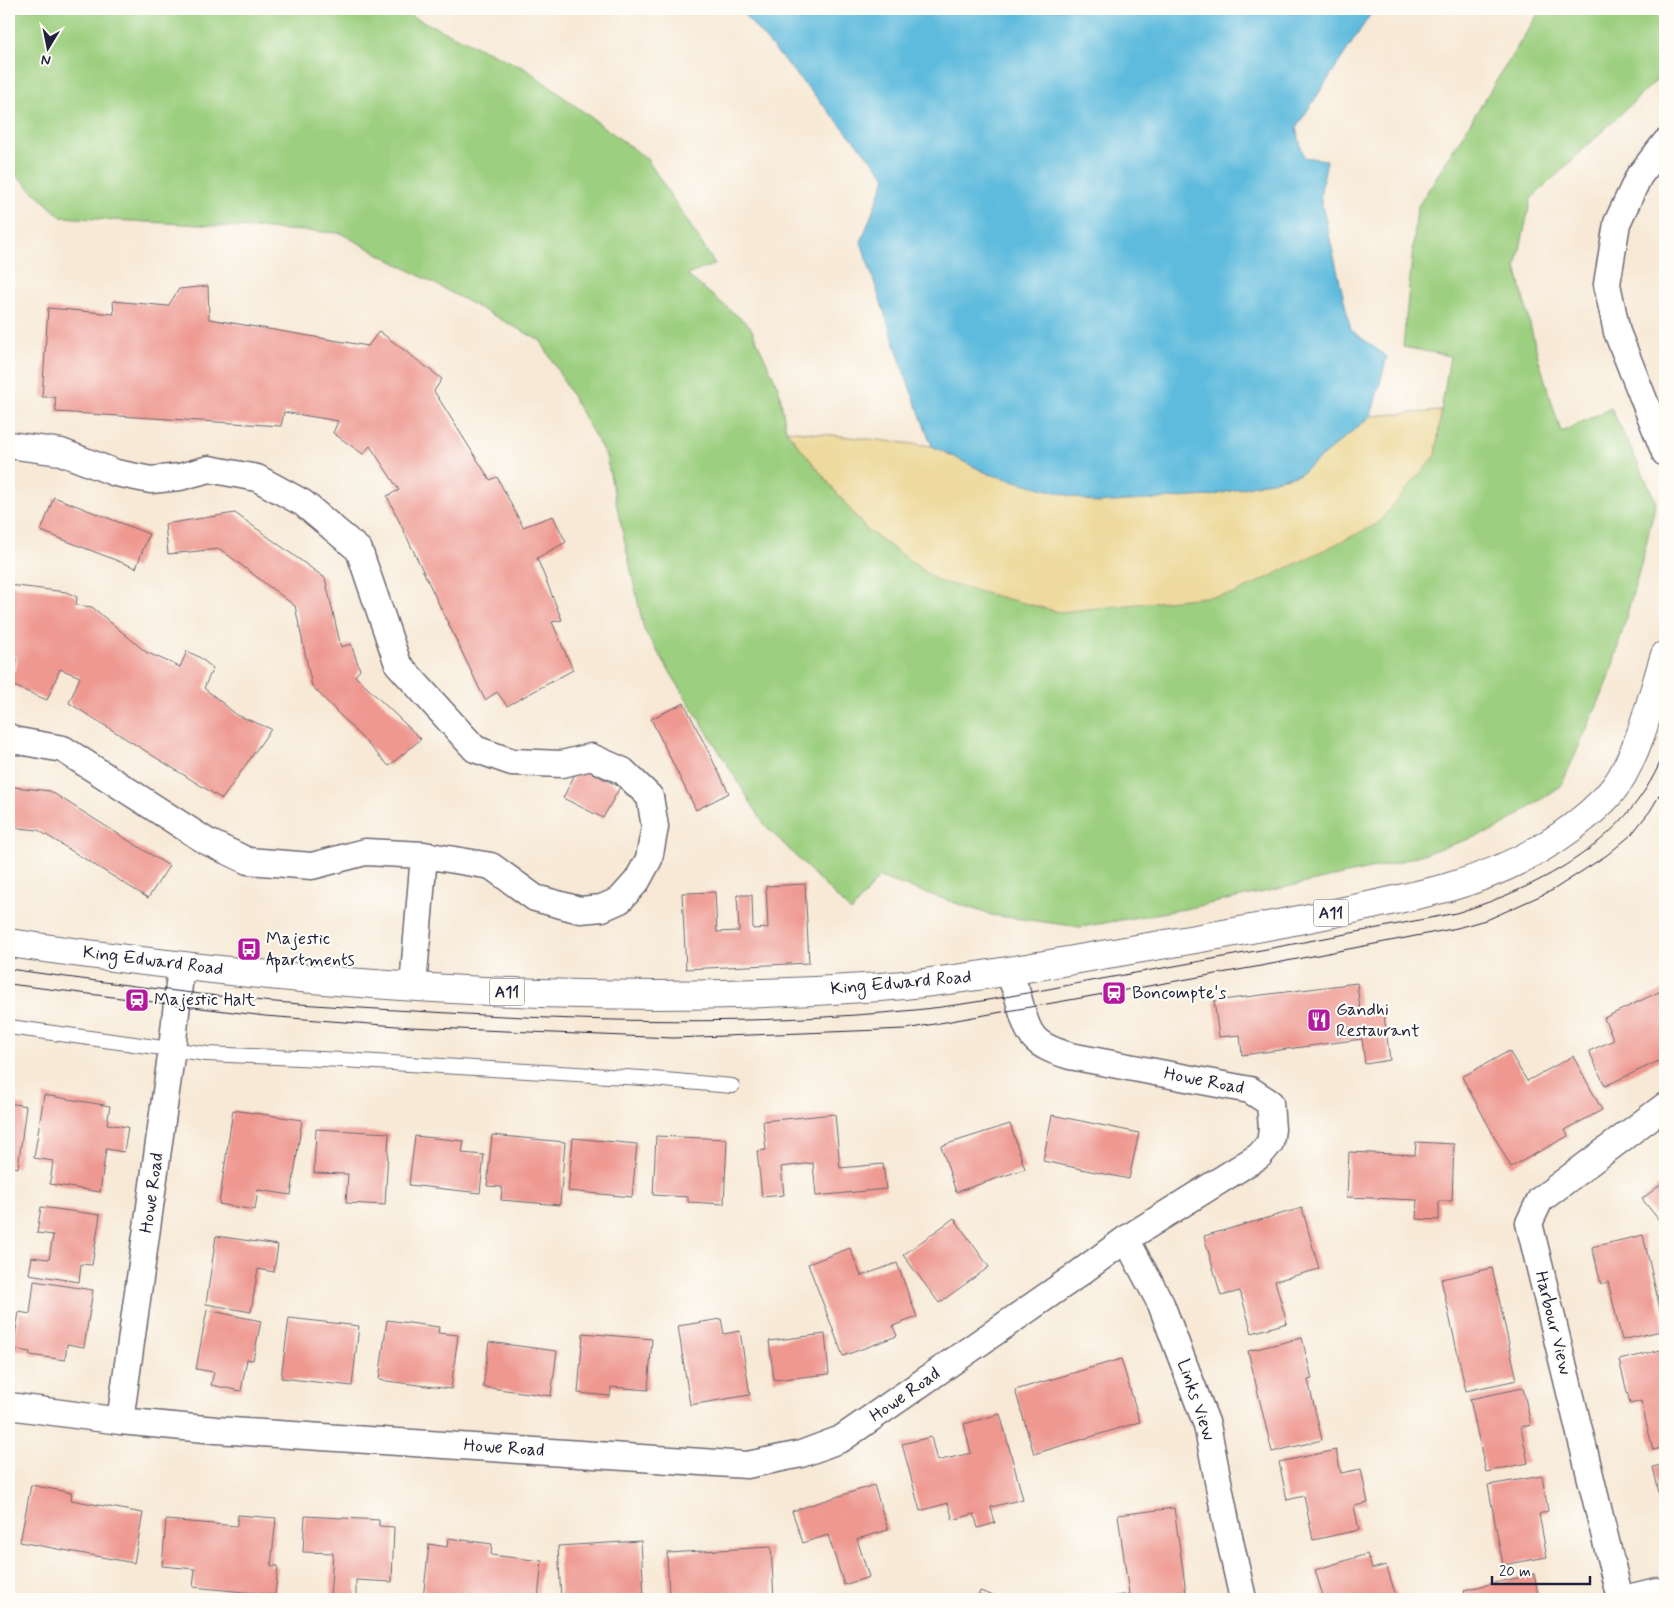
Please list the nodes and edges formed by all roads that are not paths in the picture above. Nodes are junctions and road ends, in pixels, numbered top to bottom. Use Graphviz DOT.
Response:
graph roads {
  1 [pos="1665,143"];
  2 [pos="9,446"];
  3 [pos="1665,452"];
  4 [pos="1665,655"];
  5 [pos="9,737"];
  6 [pos="424,855"];
  7 [pos="9,943"];
  8 [pos="181,966"];
  9 [pos="1008,972"];
  10 [pos="413,986"];
  11 [pos="9,1027"];
  12 [pos="172,1049"];
  13 [pos="732,1086"];
  14 [pos="1665,1106"];
  15 [pos="1126,1240"];
  16 [pos="9,1406"];
  17 [pos="120,1421"];
  18 [pos="1658,1591"];
  19 [pos="1243,1599"];
  20 [pos="1622,1599"];
  1 -- 3 [label="street"];
  2 -- 6 [label="street"];
  4 -- 9 [label="main road, King Edward Road / A11"];
  5 -- 6 [label="street"];
  6 -- 10 [label="street"];
  7 -- 8 [label="main road, King Edward Road / A11"];
  8 -- 10 [label="main road, King Edward Road / A11"];
  8 -- 12 [label="street, Howe Road"];
  9 -- 10 [label="main road, King Edward Road / A11"];
  9 -- 15 [label="street, Howe Road"];
  11 -- 12 [label="lane"];
  12 -- 13 [label="lane"];
  12 -- 17 [label="street, Howe Road"];
  14 -- 20 [label="street, Harbour View"];
  15 -- 17 [label="street, Howe Road"];
  15 -- 19 [label="street, Links View"];
  16 -- 17 [label="street, Howe Road"];
  18 -- 20 [label="street, Harbour View"];
}
